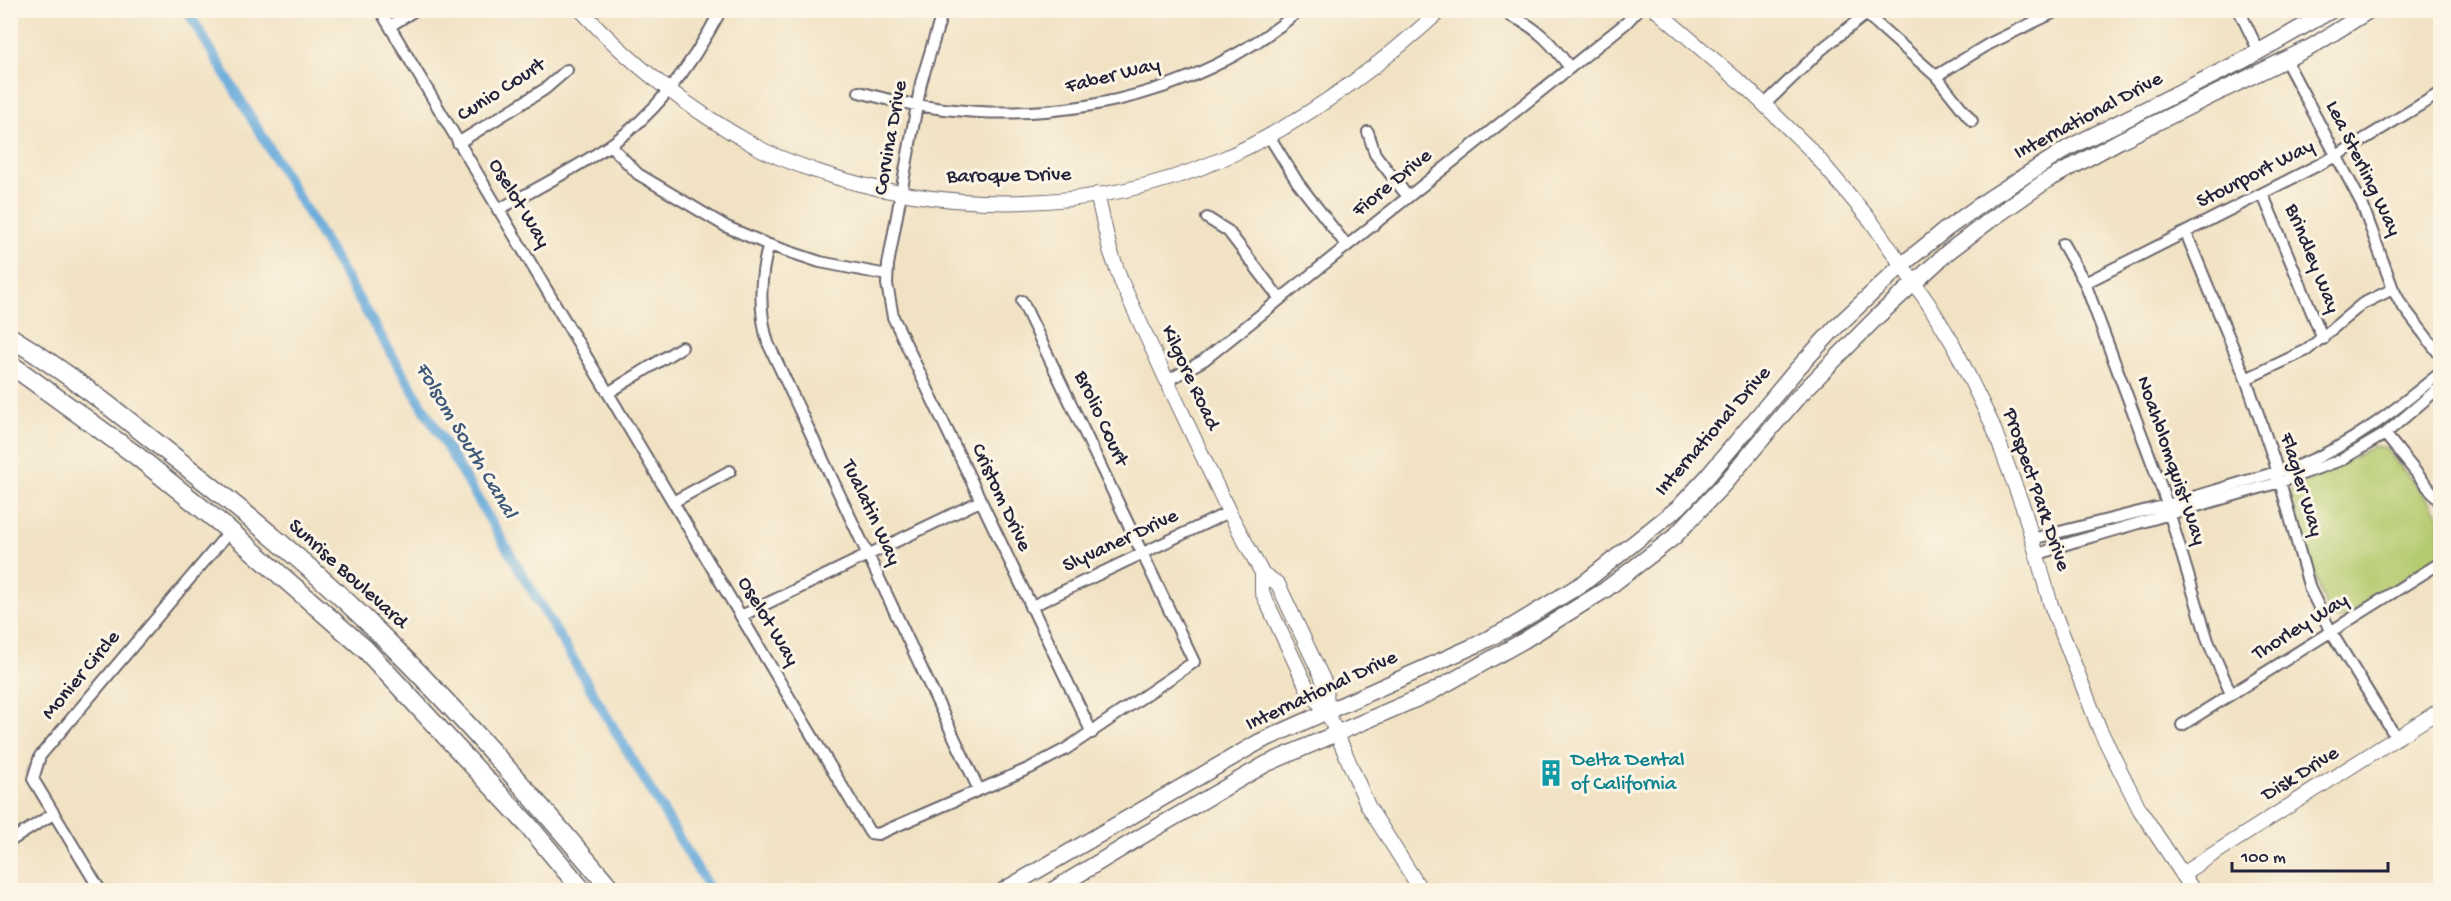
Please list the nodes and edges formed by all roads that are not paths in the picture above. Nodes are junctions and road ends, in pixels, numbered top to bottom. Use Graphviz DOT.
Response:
graph roads {
  1 [pos="380,10"];
  2 [pos="415,10"];
  3 [pos="581,10"];
  4 [pos="943,10"];
  5 [pos="1300,10"];
  6 [pos="1441,10"];
  7 [pos="1638,10"];
  8 [pos="1656,10"];
  9 [pos="2059,10"];
  10 [pos="2239,10"];
  11 [pos="2332,10"];
  12 [pos="2370,10"];
  13 [pos="717,12"];
  14 [pos="1868,12"];
  15 [pos="2043,14"];
  16 [pos="1511,16"];
  17 [pos="390,26"];
  18 [pos="2259,52"];
  19 [pos="2285,59"];
  20 [pos="1570,68"];
  21 [pos="567,70"];
  22 [pos="1936,76"];
  23 [pos="668,91"];
  24 [pos="859,92"];
  25 [pos="2440,93"];
  26 [pos="1765,104"];
  27 [pos="917,107"];
  28 [pos="1972,121"];
  29 [pos="1368,132"];
  30 [pos="1269,136"];
  31 [pos="458,143"];
  32 [pos="610,145"];
  33 [pos="2338,155"];
  34 [pos="901,194"];
  35 [pos="1098,194"];
  36 [pos="2263,195"];
  37 [pos="1408,197"];
  38 [pos="498,210"];
  39 [pos="1208,218"];
  40 [pos="2186,233"];
  41 [pos="2063,244"];
  42 [pos="769,245"];
  43 [pos="1347,246"];
  44 [pos="1903,264"];
  45 [pos="887,275"];
  46 [pos="1916,283"];
  47 [pos="2085,283"];
  48 [pos="2393,289"];
  49 [pos="1280,299"];
  50 [pos="1022,301"];
  51 [pos="10,337"];
  52 [pos="2323,339"];
  53 [pos="682,347"];
  54 [pos="2440,356"];
  55 [pos="10,364"];
  56 [pos="2440,373"];
  57 [pos="2246,379"];
  58 [pos="1167,381"];
  59 [pos="2440,387"];
  60 [pos="608,393"];
  61 [pos="2385,434"];
  62 [pos="137,456"];
  63 [pos="730,471"];
  64 [pos="2279,477"];
  65 [pos="1702,483"];
  66 [pos="980,501"];
  67 [pos="673,502"];
  68 [pos="2440,502"];
  69 [pos="238,509"];
  70 [pos="2168,509"];
  71 [pos="1229,512"];
  72 [pos="230,531"];
  73 [pos="2032,539"];
  74 [pos="1639,540"];
  75 [pos="1142,553"];
  76 [pos="868,555"];
  77 [pos="2037,555"];
  78 [pos="1641,562"];
  79 [pos="2440,563"];
  80 [pos="348,604"];
  81 [pos="1030,607"];
  82 [pos="1576,608"];
  83 [pos="741,616"];
  84 [pos="2331,632"];
  85 [pos="2231,694"];
  86 [pos="2440,710"];
  87 [pos="1327,711"];
  88 [pos="2182,725"];
  89 [pos="1092,733"];
  90 [pos="1337,734"];
  91 [pos="2397,739"];
  92 [pos="979,790"];
  93 [pos="53,814"];
  94 [pos="10,841"];
  95 [pos="2182,874"];
  96 [pos="100,891"];
  97 [pos="582,891"];
  98 [pos="612,891"];
  99 [pos="1004,891"];
  100 [pos="1053,891"];
  101 [pos="1421,891"];
  102 [pos="2193,891"];
  1 -- 17 [label="street, Oselot Way"];
  2 -- 17 [label="street"];
  3 -- 23 [label="street, Baroque Drive"];
  4 -- 27 [label="street, Corvina Drive"];
  5 -- 27 [label="street, Faber Way"];
  6 -- 30 [label="street, Baroque Drive"];
  7 -- 20 [label="street, Fiore Drive"];
  8 -- 26 [label="street, Prospect Park Drive"];
  9 -- 15 [label="street"];
  10 -- 18 [label="street"];
  11 -- 18 [label="main road, International Drive"];
  12 -- 19 [label="main road, International Drive"];
  13 -- 23 [label="street"];
  14 -- 22 [label="street"];
  14 -- 26 [label="street"];
  15 -- 22 [label="street"];
  16 -- 20 [label="street"];
  17 -- 31 [label="street, Oselot Way"];
  18 -- 44 [label="main road, International Drive"];
  19 -- 33 [label="street, Lea Sterling Way"];
  19 -- 46 [label="main road, International Drive"];
  20 -- 37 [label="street, Fiore Drive"];
  21 -- 31 [label="street, Cunio Court"];
  22 -- 28 [label="street"];
  23 -- 32 [label="street"];
  23 -- 34 [label="street, Baroque Drive"];
  24 -- 27 [label="street, Faber Way"];
  25 -- 33 [label="street, Stourport Way"];
  26 -- 44 [label="street, Prospect Park Drive"];
  27 -- 34 [label="street, Corvina Drive"];
  29 -- 37 [label="street"];
  30 -- 35 [label="street, Baroque Drive"];
  30 -- 43 [label="street"];
  31 -- 38 [label="street, Oselot Way"];
  32 -- 38 [label="street"];
  32 -- 42 [label="street"];
  33 -- 36 [label="street, Stourport Way"];
  33 -- 48 [label="street, Lea Sterling Way"];
  34 -- 35 [label="street, Baroque Drive"];
  34 -- 45 [label="street, Corvina Drive"];
  35 -- 58 [label="street, Kilgore Road"];
  36 -- 40 [label="street, Stourport Way"];
  36 -- 52 [label="street, Brindley Way"];
  37 -- 43 [label="street, Fiore Drive"];
  38 -- 60 [label="street, Oselot Way"];
  39 -- 49 [label="street"];
  40 -- 47 [label="street, Stourport Way"];
  40 -- 57 [label="street, Flagler Way"];
  41 -- 47 [label="street, Noahblomquist Way"];
  42 -- 45 [label="street"];
  42 -- 76 [label="street, Tualatin Way"];
  43 -- 49 [label="street, Fiore Drive"];
  44 -- 46 [label="street, Prospect Park Drive"];
  44 -- 65 [label="main road, International Drive"];
  45 -- 66 [label="street, Cristom Drive"];
  46 -- 73 [label="street, Prospect Park Drive"];
  46 -- 78 [label="main road, International Drive"];
  47 -- 70 [label="street, Noahblomquist Way"];
  48 -- 52 [label="street"];
  48 -- 54 [label="street, Lea Sterling Way"];
  49 -- 58 [label="street, Fiore Drive"];
  50 -- 75 [label="street, Brolio Court"];
  51 -- 69 [label="main road, Sunrise Boulevard"];
  52 -- 57 [label="street"];
  53 -- 60 [label="street"];
  55 -- 62 [label="main road, Sunrise Boulevard"];
  56 -- 64 [label="street"];
  57 -- 64 [label="street, Flagler Way"];
  58 -- 71 [label="street, Kilgore Road"];
  59 -- 61 [label="street"];
  60 -- 67 [label="street, Oselot Way"];
  61 -- 64 [label="street"];
  61 -- 68 [label="street"];
  62 -- 69 [label="main road"];
  62 -- 72 [label="main road, Sunrise Boulevard"];
  63 -- 67 [label="street"];
  64 -- 70 [label="street"];
  64 -- 84 [label="street, Flagler Way"];
  65 -- 74 [label="main road, International Drive"];
  65 -- 78 [label="main road"];
  66 -- 76 [label="street"];
  66 -- 81 [label="street, Cristom Drive"];
  67 -- 83 [label="street, Oselot Way"];
  69 -- 80 [label="main road, Sunrise Boulevard"];
  70 -- 73 [label="street"];
  70 -- 77 [label="street"];
  70 -- 85 [label="street, Noahblomquist Way"];
  71 -- 75 [label="street, Slyvaner Drive"];
  71 -- 87 [label="street, Kilgore Road"];
  72 -- 80 [label="main road"];
  72 -- 93 [label="street, Monier Circle"];
  72 -- 97 [label="main road, Sunrise Boulevard"];
  73 -- 77 [label="street, Prospect Park Drive"];
  74 -- 82 [label="main road"];
  74 -- 87 [label="main road, International Drive"];
  75 -- 81 [label="street, Slyvaner Drive"];
  75 -- 89 [label="street, Oselot Way"];
  76 -- 83 [label="street"];
  76 -- 92 [label="street, Tualatin Way"];
  77 -- 95 [label="street, Prospect Park Drive"];
  78 -- 82 [label="main road, International Drive"];
  79 -- 84 [label="street, Thorley Way"];
  80 -- 98 [label="main road, Sunrise Boulevard"];
  81 -- 89 [label="street, Cristom Drive"];
  82 -- 90 [label="main road, International Drive"];
  83 -- 92 [label="street, Oselot Way"];
  84 -- 85 [label="street, Thorley Way"];
  84 -- 91 [label="street, Flagler Way"];
  85 -- 88 [label="street, Thorley Way"];
  86 -- 91 [label="street, Disk Drive"];
  87 -- 90 [label="street, Kilgore Road"];
  87 -- 99 [label="main road, International Drive"];
  89 -- 92 [label="street, Oselot Way"];
  90 -- 100 [label="main road, International Drive"];
  90 -- 101 [label="street, Kilgore Road"];
  91 -- 95 [label="street, Disk Drive"];
  93 -- 94 [label="street"];
  93 -- 96 [label="street, Monier Circle"];
  95 -- 102 [label="street, Prospect Park Drive"];
}
